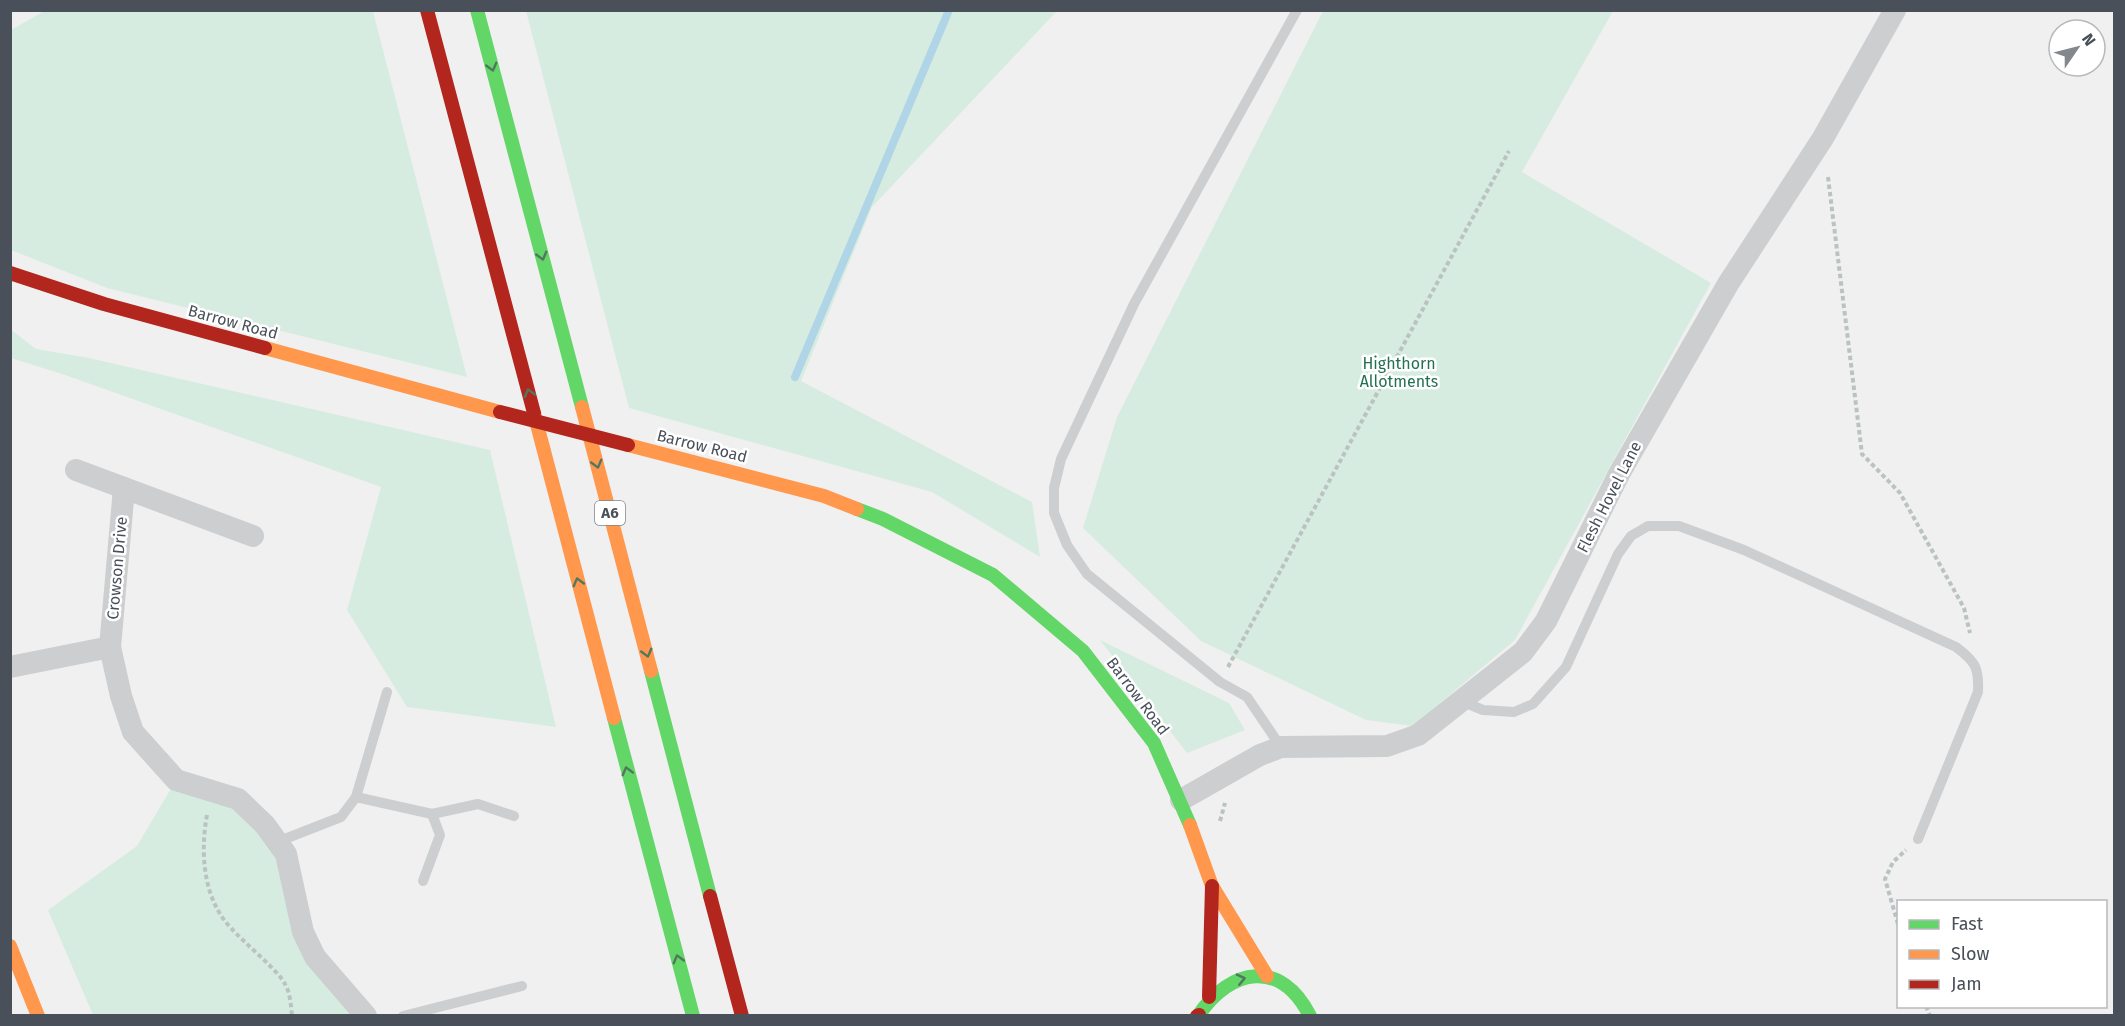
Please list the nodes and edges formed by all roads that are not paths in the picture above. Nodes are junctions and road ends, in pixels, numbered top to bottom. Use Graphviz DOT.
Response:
graph roads {
  1 [pos="427,10"];
  2 [pos="477,10"];
  3 [pos="1297,10"];
  4 [pos="1895,10"];
  5 [pos="430,77"];
  6 [pos="482,215"];
  7 [pos="13,272"];
  8 [pos="76,470"];
  9 [pos="124,488"];
  10 [pos="253,536"];
  11 [pos="110,647"];
  12 [pos="10,666"];
  13 [pos="387,692"];
  14 [pos="1461,701"];
  15 [pos="665,723"];
  16 [pos="1281,747"];
  17 [pos="356,796"];
  18 [pos="1181,800"];
  19 [pos="432,814"];
  20 [pos="514,816"];
  21 [pos="1918,839"];
  22 [pos="277,842"];
  23 [pos="423,881"];
  24 [pos="1212,886"];
  25 [pos="10,946"];
  26 [pos="745,970"];
  27 [pos="1267,976"];
  28 [pos="522,986"];
  29 [pos="1209,997"];
  30 [pos="1198,1015"];
  31 [pos="38,1016"];
  32 [pos="366,1016"];
  33 [pos="403,1016"];
  34 [pos="693,1016"];
  35 [pos="742,1016"];
  36 [pos="1310,1016"];
  1 -- 6 [label="main road"];
  2 -- 15 [label="main road, A6, one-way"];
  3 -- 16 [label="lane"];
  4 -- 14 [label="street, Flesh Hovel Lane"];
  5 -- 6 [label="main road"];
  34 -- 6 [label="main road, one-way"];
  7 -- 18 [label="main road, Barrow Road, bridge"];
  8 -- 9 [label="street"];
  9 -- 10 [label="street"];
  9 -- 11 [label="street, Crowson Drive"];
  11 -- 12 [label="street"];
  11 -- 22 [label="street, Crowson Drive"];
  13 -- 17 [label="lane"];
  14 -- 16 [label="street, Flesh Hovel Lane"];
  14 -- 21 [label="lane"];
  15 -- 26 [label="main road"];
  15 -- 35 [label="main road, A6"];
  16 -- 18 [label="street, Flesh Hovel Lane"];
  17 -- 19 [label="lane"];
  17 -- 22 [label="lane"];
  18 -- 24 [label="main road, Barrow Road"];
  19 -- 20 [label="lane"];
  19 -- 23 [label="lane"];
  22 -- 32 [label="street, Crowson Drive"];
  24 -- 27 [label="main road, Barrow Road"];
  24 -- 29 [label="main road, Barrow Road"];
  25 -- 31 [label="main road"];
  29 -- 27 [label="main road, one-way"];
  27 -- 36 [label="main road"];
  28 -- 33 [label="lane"];
  29 -- 30 [label="main road"];
}
